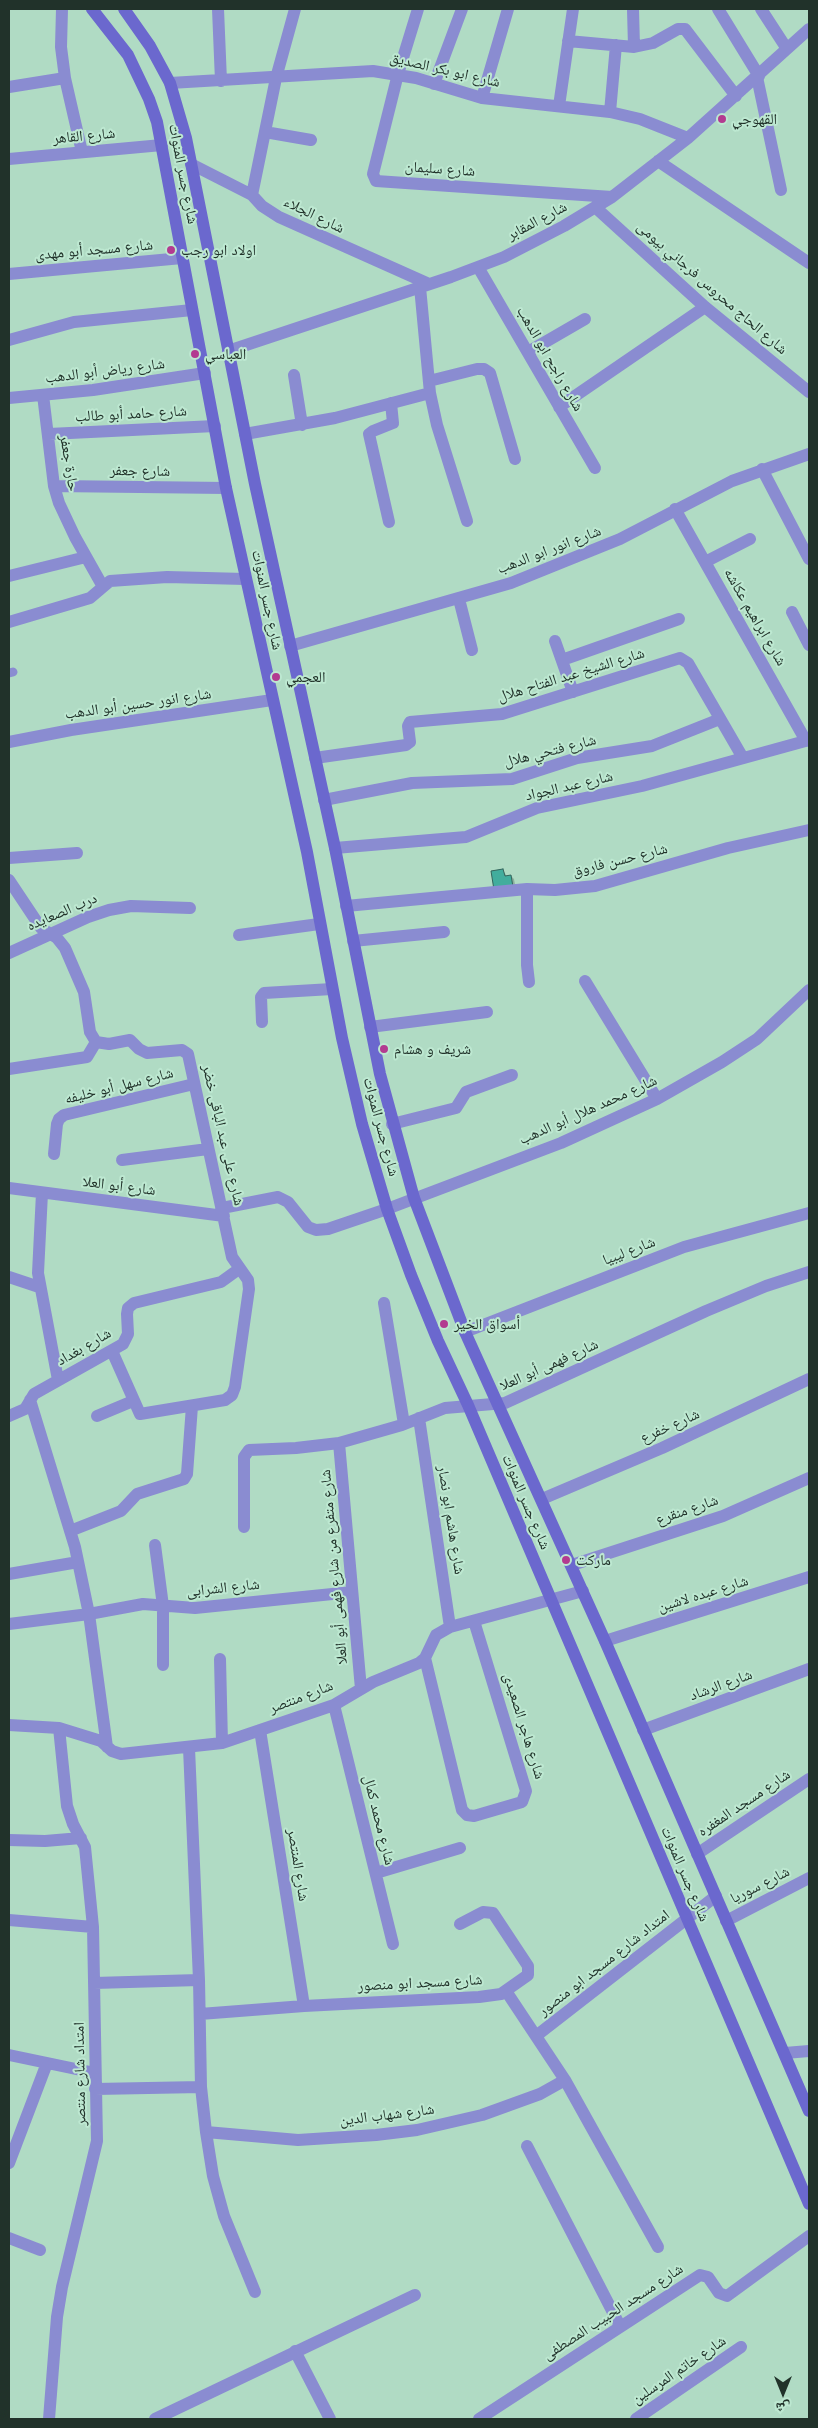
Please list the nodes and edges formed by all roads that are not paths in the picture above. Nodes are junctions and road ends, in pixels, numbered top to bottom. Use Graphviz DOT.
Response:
graph roads {
  1 [pos="62,9"];
  2 [pos="92,9"];
  3 [pos="124,9"];
  4 [pos="218,9"];
  5 [pos="295,9"];
  6 [pos="418,9"];
  7 [pos="462,9"];
  8 [pos="508,9"];
  9 [pos="572,9"];
  10 [pos="634,9"];
  11 [pos="718,9"];
  12 [pos="761,9"];
  13 [pos="809,28"];
  14 [pos="568,42"];
  15 [pos="616,45"];
  16 [pos="634,47"];
  17 [pos="787,49"];
  18 [pos="398,74"];
  19 [pos="758,76"];
  20 [pos="65,78"];
  21 [pos="276,78"];
  22 [pos="220,81"];
  23 [pos="170,83"];
  24 [pos="434,84"];
  25 [pos="9,87"];
  26 [pos="736,96"];
  27 [pos="482,98"];
  28 [pos="559,106"];
  29 [pos="610,112"];
  30 [pos="265,132"];
  31 [pos="688,138"];
  32 [pos="311,140"];
  33 [pos="162,145"];
  34 [pos="82,152"];
  35 [pos="9,159"];
  36 [pos="658,161"];
  37 [pos="191,164"];
  38 [pos="781,190"];
  39 [pos="252,196"];
  40 [pos="612,197"];
  41 [pos="595,207"];
  42 [pos="182,258"];
  43 [pos="809,263"];
  44 [pos="478,267"];
  45 [pos="9,274"];
  46 [pos="425,286"];
  47 [pos="705,307"];
  48 [pos="192,310"];
  49 [pos="584,319"];
  50 [pos="9,340"];
  51 [pos="228,351"];
  52 [pos="528,352"];
  53 [pos="204,374"];
  54 [pos="294,375"];
  55 [pos="430,387"];
  56 [pos="809,392"];
  57 [pos="43,395"];
  58 [pos="9,398"];
  59 [pos="391,404"];
  60 [pos="560,407"];
  61 [pos="302,425"];
  62 [pos="215,426"];
  63 [pos="49,434"];
  64 [pos="245,434"];
  65 [pos="809,454"];
  66 [pos="515,459"];
  67 [pos="595,468"];
  68 [pos="762,469"];
  69 [pos="54,486"];
  70 [pos="226,488"];
  71 [pos="675,509"];
  72 [pos="467,521"];
  73 [pos="389,522"];
  74 [pos="750,539"];
  75 [pos="86,556"];
  76 [pos="809,558"];
  77 [pos="705,562"];
  78 [pos="9,576"];
  79 [pos="245,579"];
  80 [pos="102,585"];
  81 [pos="459,599"];
  82 [pos="792,612"];
  83 [pos="679,619"];
  84 [pos="9,622"];
  85 [pos="555,641"];
  86 [pos="809,645"];
  87 [pos="290,646"];
  88 [pos="472,650"];
  89 [pos="562,660"];
  90 [pos="573,692"];
  91 [pos="272,700"];
  92 [pos="720,718"];
  93 [pos="808,741"];
  94 [pos="9,742"];
  95 [pos="315,758"];
  96 [pos="742,758"];
  97 [pos="324,800"];
  98 [pos="809,830"];
  99 [pos="335,848"];
  100 [pos="77,853"];
  101 [pos="9,858"];
  102 [pos="9,880"];
  103 [pos="527,889"];
  104 [pos="346,906"];
  105 [pos="190,908"];
  106 [pos="319,924"];
  107 [pos="444,932"];
  108 [pos="50,935"];
  109 [pos="239,936"];
  110 [pos="353,941"];
  111 [pos="9,953"];
  112 [pos="584,981"];
  113 [pos="530,982"];
  114 [pos="332,989"];
  115 [pos="809,990"];
  116 [pos="487,1012"];
  117 [pos="262,1022"];
  118 [pos="370,1026"];
  119 [pos="96,1042"];
  120 [pos="9,1069"];
  121 [pos="512,1075"];
  122 [pos="194,1084"];
  123 [pos="657,1099"];
  124 [pos="392,1124"];
  125 [pos="208,1149"];
  126 [pos="54,1154"];
  127 [pos="122,1160"];
  128 [pos="9,1188"];
  129 [pos="42,1193"];
  130 [pos="414,1198"];
  131 [pos="387,1209"];
  132 [pos="223,1212"];
  133 [pos="809,1214"];
  134 [pos="239,1269"];
  135 [pos="809,1272"];
  136 [pos="9,1277"];
  137 [pos="39,1287"];
  138 [pos="384,1303"];
  139 [pos="465,1332"];
  140 [pos="112,1351"];
  141 [pos="809,1379"];
  142 [pos="58,1380"];
  143 [pos="30,1400"];
  144 [pos="133,1401"];
  145 [pos="498,1404"];
  146 [pos="192,1406"];
  147 [pos="468,1406"];
  148 [pos="9,1416"];
  149 [pos="97,1416"];
  150 [pos="419,1418"];
  151 [pos="404,1424"];
  152 [pos="339,1442"];
  153 [pos="809,1478"];
  154 [pos="542,1499"];
  155 [pos="244,1526"];
  156 [pos="70,1531"];
  157 [pos="155,1545"];
  158 [pos="78,1562"];
  159 [pos="572,1565"];
  160 [pos="9,1574"];
  161 [pos="809,1577"];
  162 [pos="352,1592"];
  163 [pos="583,1592"];
  164 [pos="550,1601"];
  165 [pos="163,1606"];
  166 [pos="89,1614"];
  167 [pos="474,1621"];
  168 [pos="9,1624"];
  169 [pos="450,1626"];
  170 [pos="606,1641"];
  171 [pos="425,1658"];
  172 [pos="220,1659"];
  173 [pos="163,1665"];
  174 [pos="809,1670"];
  175 [pos="361,1688"];
  176 [pos="334,1705"];
  177 [pos="9,1724"];
  178 [pos="60,1728"];
  179 [pos="260,1730"];
  180 [pos="643,1730"];
  181 [pos="222,1743"];
  182 [pos="107,1747"];
  183 [pos="189,1748"];
  184 [pos="809,1779"];
  185 [pos="81,1838"];
  186 [pos="9,1840"];
  187 [pos="460,1848"];
  188 [pos="697,1854"];
  189 [pos="376,1873"];
  190 [pos="809,1878"];
  191 [pos="716,1896"];
  192 [pos="687,1919"];
  193 [pos="9,1920"];
  194 [pos="726,1920"];
  195 [pos="460,1924"];
  196 [pos="93,1927"];
  197 [pos="394,1944"];
  198 [pos="199,1980"];
  199 [pos="94,1984"];
  200 [pos="506,1991"];
  201 [pos="304,2006"];
  202 [pos="200,2014"];
  203 [pos="536,2036"];
  204 [pos="809,2051"];
  205 [pos="785,2053"];
  206 [pos="9,2054"];
  207 [pos="47,2063"];
  208 [pos="95,2073"];
  209 [pos="565,2080"];
  210 [pos="201,2087"];
  211 [pos="95,2089"];
  212 [pos="809,2111"];
  213 [pos="206,2132"];
  214 [pos="527,2146"];
  215 [pos="9,2163"];
  216 [pos="809,2204"];
  217 [pos="809,2236"];
  218 [pos="9,2238"];
  219 [pos="658,2247"];
  220 [pos="40,2250"];
  221 [pos="256,2292"];
  222 [pos="416,2295"];
  223 [pos="620,2326"];
  224 [pos="741,2347"];
  225 [pos="295,2351"];
  226 [pos="49,2419"];
  227 [pos="155,2419"];
  228 [pos="330,2419"];
  229 [pos="479,2419"];
  230 [pos="636,2419"];
  1 -- 20 [label="street"];
  2 -- 33 [label="street, شارع جسر المنوات"];
  3 -- 23 [label="street, شارع جسر المنوات"];
  4 -- 22 [label="street"];
  5 -- 21 [label="street"];
  6 -- 18 [label="street"];
  7 -- 24 [label="street"];
  8 -- 27 [label="street"];
  9 -- 14 [label="street"];
  10 -- 16 [label="street"];
  11 -- 19 [label="street"];
  12 -- 17 [label="street"];
  13 -- 17 [label="street, شارع المقابر"];
  14 -- 15 [label="street"];
  14 -- 28 [label="street"];
  15 -- 16 [label="street"];
  15 -- 29 [label="street"];
  16 -- 26 [label="street"];
  17 -- 19 [label="street, شارع المقابر"];
  18 -- 21 [label="street, شارع ابو بكر الصديق"];
  18 -- 24 [label="street, شارع ابو بكر الصديق"];
  18 -- 40 [label="street, شارع سليمان"];
  19 -- 26 [label="street, شارع المقابر"];
  19 -- 38 [label="street"];
  20 -- 25 [label="street"];
  20 -- 34 [label="street"];
  21 -- 22 [label="street, شارع ابو بكر الصديق"];
  21 -- 30 [label="street"];
  22 -- 23 [label="street, شارع ابو بكر الصديق"];
  23 -- 37 [label="street, شارع جسر المنوات"];
  24 -- 27 [label="street, شارع ابو بكر الصديق"];
  26 -- 31 [label="street, شارع المقابر"];
  27 -- 28 [label="street, شارع ابو بكر الصديق"];
  28 -- 29 [label="street, شارع ابو بكر الصديق"];
  29 -- 31 [label="street, شارع ابو بكر الصديق"];
  30 -- 32 [label="street"];
  30 -- 39 [label="street"];
  31 -- 36 [label="street, شارع المقابر"];
  33 -- 34 [label="street, شارع القاهر"];
  33 -- 42 [label="street, شارع جسر المنوات"];
  34 -- 35 [label="street, شارع القاهر"];
  36 -- 40 [label="street, شارع المقابر"];
  36 -- 43 [label="street"];
  37 -- 39 [label="street, شارع الجلاء"];
  37 -- 51 [label="street, شارع جسر المنوات"];
  39 -- 46 [label="street, شارع الجلاء"];
  40 -- 41 [label="street, شارع المقابر"];
  41 -- 44 [label="street, شارع المقابر"];
  41 -- 47 [label="street, شارع الحاج محروس فرجاني بيومى"];
  42 -- 45 [label="street, شارع مسجد أبو مهدى"];
  42 -- 48 [label="street, شارع جسر المنوات"];
  44 -- 46 [label="street, شارع المقابر"];
  44 -- 52 [label="street, شارع راجح ابو الدهب"];
  46 -- 51 [label="street, شارع المقابر"];
  46 -- 55 [label="street"];
  47 -- 56 [label="street, شارع الحاج محروس فرجاني بيومى"];
  47 -- 60 [label="street"];
  48 -- 50 [label="street"];
  48 -- 53 [label="street, شارع جسر المنوات"];
  49 -- 52 [label="street"];
  51 -- 64 [label="street, شارع جسر المنوات"];
  52 -- 60 [label="street, شارع راجح ابو الدهب"];
  53 -- 57 [label="street, شارع رياض أبو الدهب"];
  53 -- 62 [label="street, شارع جسر المنوات"];
  54 -- 61 [label="street"];
  55 -- 59 [label="street"];
  55 -- 66 [label="street"];
  55 -- 72 [label="street"];
  57 -- 58 [label="street, شارع رياض أبو الدهب"];
  57 -- 63 [label="street, حارة جعفر"];
  59 -- 61 [label="street"];
  59 -- 73 [label="street"];
  60 -- 67 [label="street, شارع راجح ابو الدهب"];
  61 -- 64 [label="street"];
  62 -- 63 [label="street, شارع حامد أبو طالب"];
  62 -- 70 [label="street, شارع جسر المنوات"];
  63 -- 69 [label="street, حارة جعفر"];
  64 -- 87 [label="street, شارع جسر المنوات"];
  65 -- 68 [label="street, شارع انور ابو الدهب"];
  68 -- 71 [label="street, شارع انور ابو الدهب"];
  68 -- 76 [label="street"];
  69 -- 70 [label="street, شارع جعفر"];
  69 -- 75 [label="street, حارة جعفر"];
  70 -- 79 [label="street, شارع جسر المنوات"];
  71 -- 77 [label="street, شارع ابراهيم عكاشه"];
  71 -- 81 [label="street, شارع انور ابو الدهب"];
  74 -- 77 [label="street"];
  75 -- 78 [label="street"];
  75 -- 80 [label="street, حارة جعفر"];
  77 -- 93 [label="street, شارع ابراهيم عكاشه"];
  79 -- 80 [label="street"];
  79 -- 91 [label="street, شارع جسر المنوات"];
  80 -- 84 [label="street"];
  81 -- 87 [label="street, شارع انور ابو الدهب"];
  81 -- 88 [label="street"];
  82 -- 86 [label="street"];
  83 -- 89 [label="street"];
  85 -- 89 [label="street"];
  87 -- 95 [label="street, شارع جسر المنوات"];
  89 -- 90 [label="street"];
  90 -- 92 [label="street, شارع الشيخ عبد الفتاح هلال"];
  90 -- 95 [label="street, شارع الشيخ عبد الفتاح هلال"];
  91 -- 94 [label="street, شارع انور حسين أبو الدهب"];
  91 -- 106 [label="street, شارع جسر المنوات"];
  92 -- 96 [label="street, شارع الشيخ عبد الفتاح هلال"];
  92 -- 97 [label="street, شارع فتحي هلال"];
  93 -- 96 [label="street, شارع عبد الجواد"];
  95 -- 97 [label="street, شارع جسر المنوات"];
  96 -- 99 [label="street, شارع عبد الجواد"];
  97 -- 99 [label="street, شارع جسر المنوات"];
  98 -- 103 [label="street, شارع حسن فاروق"];
  99 -- 104 [label="street, شارع جسر المنوات"];
  100 -- 101 [label="street"];
  102 -- 108 [label="street"];
  103 -- 104 [label="street, شارع حسن فاروق"];
  103 -- 113 [label="street"];
  104 -- 110 [label="street, شارع جسر المنوات"];
  105 -- 108 [label="street, درب الصعايده"];
  106 -- 109 [label="street"];
  106 -- 114 [label="street, شارع جسر المنوات"];
  107 -- 110 [label="street"];
  108 -- 111 [label="street, درب الصعايده"];
  108 -- 119 [label="street"];
  110 -- 118 [label="street, شارع جسر المنوات"];
  112 -- 123 [label="street"];
  114 -- 117 [label="street"];
  114 -- 131 [label="street, شارع جسر المنوات"];
  115 -- 123 [label="street, شارع محمد هلال أبو الدهب"];
  116 -- 118 [label="street"];
  118 -- 124 [label="street, شارع جسر المنوات"];
  119 -- 120 [label="street"];
  119 -- 122 [label="street, شارع على عبد الباقى خضر"];
  121 -- 124 [label="street"];
  122 -- 125 [label="street, شارع على عبد الباقى خضر"];
  122 -- 126 [label="street, شارع سهل أبو خليفه"];
  123 -- 130 [label="street, شارع محمد هلال أبو الدهب"];
  124 -- 130 [label="street, شارع جسر المنوات"];
  125 -- 127 [label="street"];
  125 -- 132 [label="street, شارع على عبد الباقى خضر"];
  128 -- 129 [label="street, شارع أبو العلا"];
  129 -- 132 [label="street, شارع أبو العلا"];
  129 -- 137 [label="street"];
  130 -- 131 [label="street, شارع محمد هلال أبو الدهب"];
  130 -- 139 [label="street, شارع جسر المنوات"];
  131 -- 132 [label="street"];
  131 -- 147 [label="street, شارع جسر المنوات"];
  132 -- 134 [label="street, شارع على عبد الباقى خضر"];
  133 -- 139 [label="street, شارع ليبيا"];
  134 -- 140 [label="street, شارع بغداد"];
  134 -- 146 [label="street, شارع على عبد الباقى خضر"];
  135 -- 145 [label="street, شارع فهمى أبو العلا"];
  136 -- 137 [label="street"];
  137 -- 142 [label="street"];
  138 -- 151 [label="street"];
  139 -- 145 [label="street, شارع جسر المنوات"];
  140 -- 142 [label="street, شارع بغداد"];
  140 -- 144 [label="street"];
  141 -- 154 [label="street, شارع خفرع"];
  142 -- 143 [label="street, شارع بغداد"];
  143 -- 148 [label="street, شارع بغداد"];
  143 -- 156 [label="street"];
  144 -- 146 [label="street, شارع على عبد الباقى خضر"];
  144 -- 149 [label="street"];
  145 -- 147 [label="street, شارع فهمى أبو العلا"];
  145 -- 154 [label="street, شارع جسر المنوات"];
  146 -- 156 [label="street"];
  147 -- 150 [label="street, شارع فهمى أبو العلا"];
  147 -- 164 [label="street, شارع جسر المنوات"];
  150 -- 151 [label="street, شارع فهمى أبو العلا"];
  150 -- 169 [label="street, شارع هاشم ابو نصار"];
  151 -- 152 [label="street, شارع فهمى أبو العلا"];
  152 -- 155 [label="street, شارع فهمى أبو العلا"];
  152 -- 162 [label="street, شارع متفرع من شارع فهمى أبو العلا"];
  153 -- 159 [label="street, شارع منقرع"];
  154 -- 159 [label="street, شارع جسر المنوات"];
  156 -- 158 [label="street"];
  157 -- 165 [label="street"];
  158 -- 160 [label="street"];
  158 -- 166 [label="street"];
  159 -- 163 [label="street, شارع جسر المنوات"];
  161 -- 170 [label="street, شارع عبده لاشين"];
  162 -- 165 [label="street, شارع الشرابى"];
  162 -- 175 [label="street, شارع متفرع من شارع فهمى أبو العلا"];
  163 -- 164 [label="street"];
  163 -- 170 [label="street, شارع جسر المنوات"];
  164 -- 167 [label="street"];
  164 -- 192 [label="street, شارع جسر المنوات"];
  165 -- 166 [label="street, شارع الشرابى"];
  165 -- 173 [label="street"];
  166 -- 168 [label="street, شارع الشرابى"];
  166 -- 182 [label="street"];
  167 -- 169 [label="street"];
  167 -- 171 [label="street, شارع هاجر الصعيدى"];
  169 -- 171 [label="street"];
  170 -- 180 [label="street, شارع جسر المنوات"];
  171 -- 175 [label="street, شارع منتصر"];
  172 -- 181 [label="street"];
  174 -- 180 [label="street, شارع الرشاد"];
  175 -- 176 [label="street, شارع منتصر"];
  176 -- 179 [label="street, شارع منتصر"];
  176 -- 189 [label="street, شارع محمد كمال"];
  177 -- 178 [label="street, شارع منتصر"];
  178 -- 182 [label="street, شارع منتصر"];
  178 -- 185 [label="street, امتداد شارع منتصر"];
  179 -- 181 [label="street, شارع منتصر"];
  179 -- 201 [label="street, شارع المنتصر"];
  180 -- 188 [label="street, شارع جسر المنوات"];
  181 -- 183 [label="street, شارع منتصر"];
  182 -- 183 [label="street, شارع منتصر"];
  183 -- 198 [label="street"];
  184 -- 188 [label="street, شارع مسجد المغفره"];
  185 -- 186 [label="street"];
  185 -- 196 [label="street, امتداد شارع منتصر"];
  187 -- 189 [label="street"];
  188 -- 191 [label="street, شارع جسر المنوات"];
  189 -- 197 [label="street, شارع محمد كمال"];
  190 -- 194 [label="street, شارع سوريا"];
  191 -- 192 [label="street, امتداد شارع مسجد ابو منصور"];
  191 -- 194 [label="street, شارع جسر المنوات"];
  192 -- 203 [label="street, امتداد شارع مسجد ابو منصور"];
  192 -- 216 [label="street, شارع جسر المنوات"];
  193 -- 196 [label="street"];
  194 -- 205 [label="street, شارع جسر المنوات"];
  195 -- 200 [label="street, شارع مسجد ابو منصور"];
  196 -- 199 [label="street, امتداد شارع منتصر"];
  198 -- 199 [label="street"];
  198 -- 202 [label="street"];
  199 -- 208 [label="street, امتداد شارع منتصر"];
  200 -- 201 [label="street, شارع مسجد ابو منصور"];
  200 -- 203 [label="street"];
  201 -- 202 [label="street, شارع مسجد ابو منصور"];
  202 -- 210 [label="street"];
  203 -- 209 [label="street"];
  204 -- 205 [label="street"];
  205 -- 212 [label="street, شارع جسر المنوات"];
  206 -- 207 [label="street"];
  207 -- 208 [label="street"];
  207 -- 215 [label="street"];
  208 -- 211 [label="street, امتداد شارع منتصر"];
  209 -- 213 [label="street, شارع شهاب الدين"];
  209 -- 219 [label="street"];
  210 -- 211 [label="street"];
  210 -- 213 [label="street"];
  211 -- 226 [label="street, امتداد شارع منتصر"];
  213 -- 221 [label="street"];
  214 -- 223 [label="street"];
  217 -- 223 [label="street, شارع مسجد الحبيب المصطفى"];
  218 -- 220 [label="street"];
  222 -- 225 [label="street"];
  223 -- 229 [label="street, شارع مسجد الحبيب المصطفى"];
  224 -- 230 [label="street, شارع خاتم المرسلين"];
  225 -- 227 [label="street"];
  225 -- 228 [label="street"];
}
